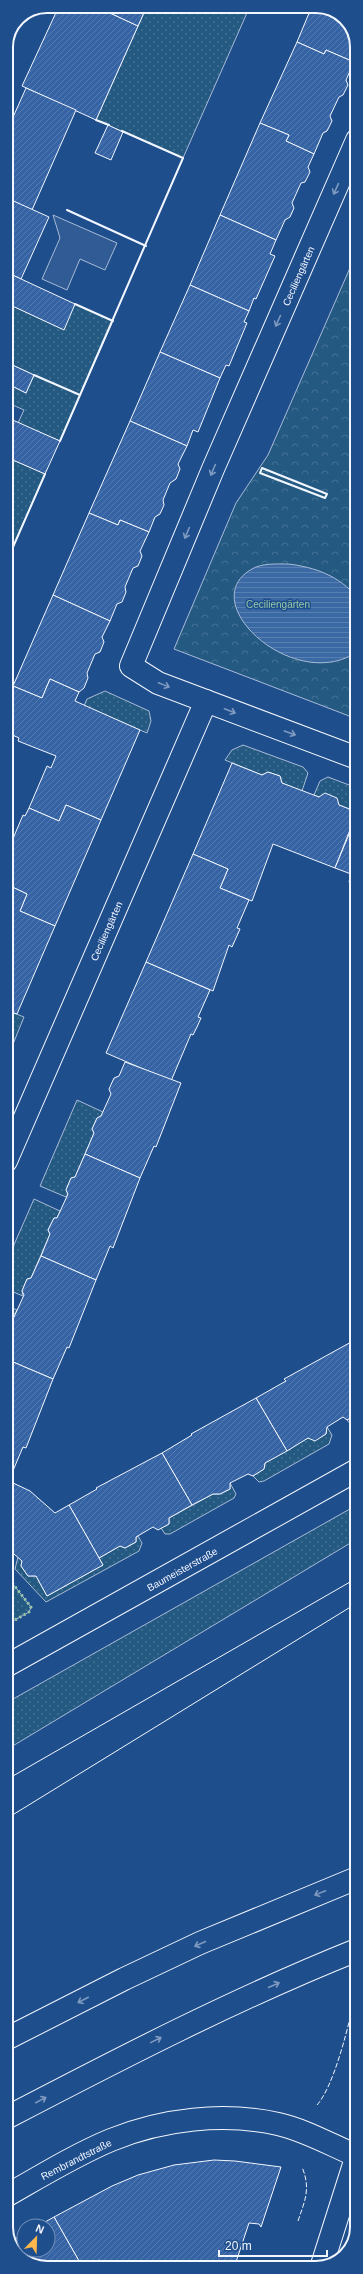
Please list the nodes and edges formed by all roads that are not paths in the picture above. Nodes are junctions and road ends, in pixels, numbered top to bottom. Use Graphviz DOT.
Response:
graph roads {
  1 [pos="350,156"];
  2 [pos="206,701"];
  3 [pos="350,755"];
  4 [pos="13,1145"];
  5 [pos="350,1474"];
  6 [pos="13,1662"];
  7 [pos="350,1882"];
  8 [pos="350,1953"];
  9 [pos="13,2035"];
  10 [pos="13,2114"];
  11 [pos="350,2153"];
  12 [pos="350,2178"];
  13 [pos="13,2192"];
  14 [pos="324,2260"];
  1 -- 2 [label="main road, Ceciliengärten, one-way"];
  2 -- 3 [label="main road, Ceciliengärten, one-way"];
  2 -- 4 [label="main road, Ceciliengärten"];
  5 -- 6 [label="main road, Baumeisterstraße"];
  7 -- 9 [label="main road, one-way"];
  10 -- 8 [label="main road, one-way"];
  11 -- 13 [label="main road, Rembrandtstraße"];
  12 -- 14 [label="main road"];
}
